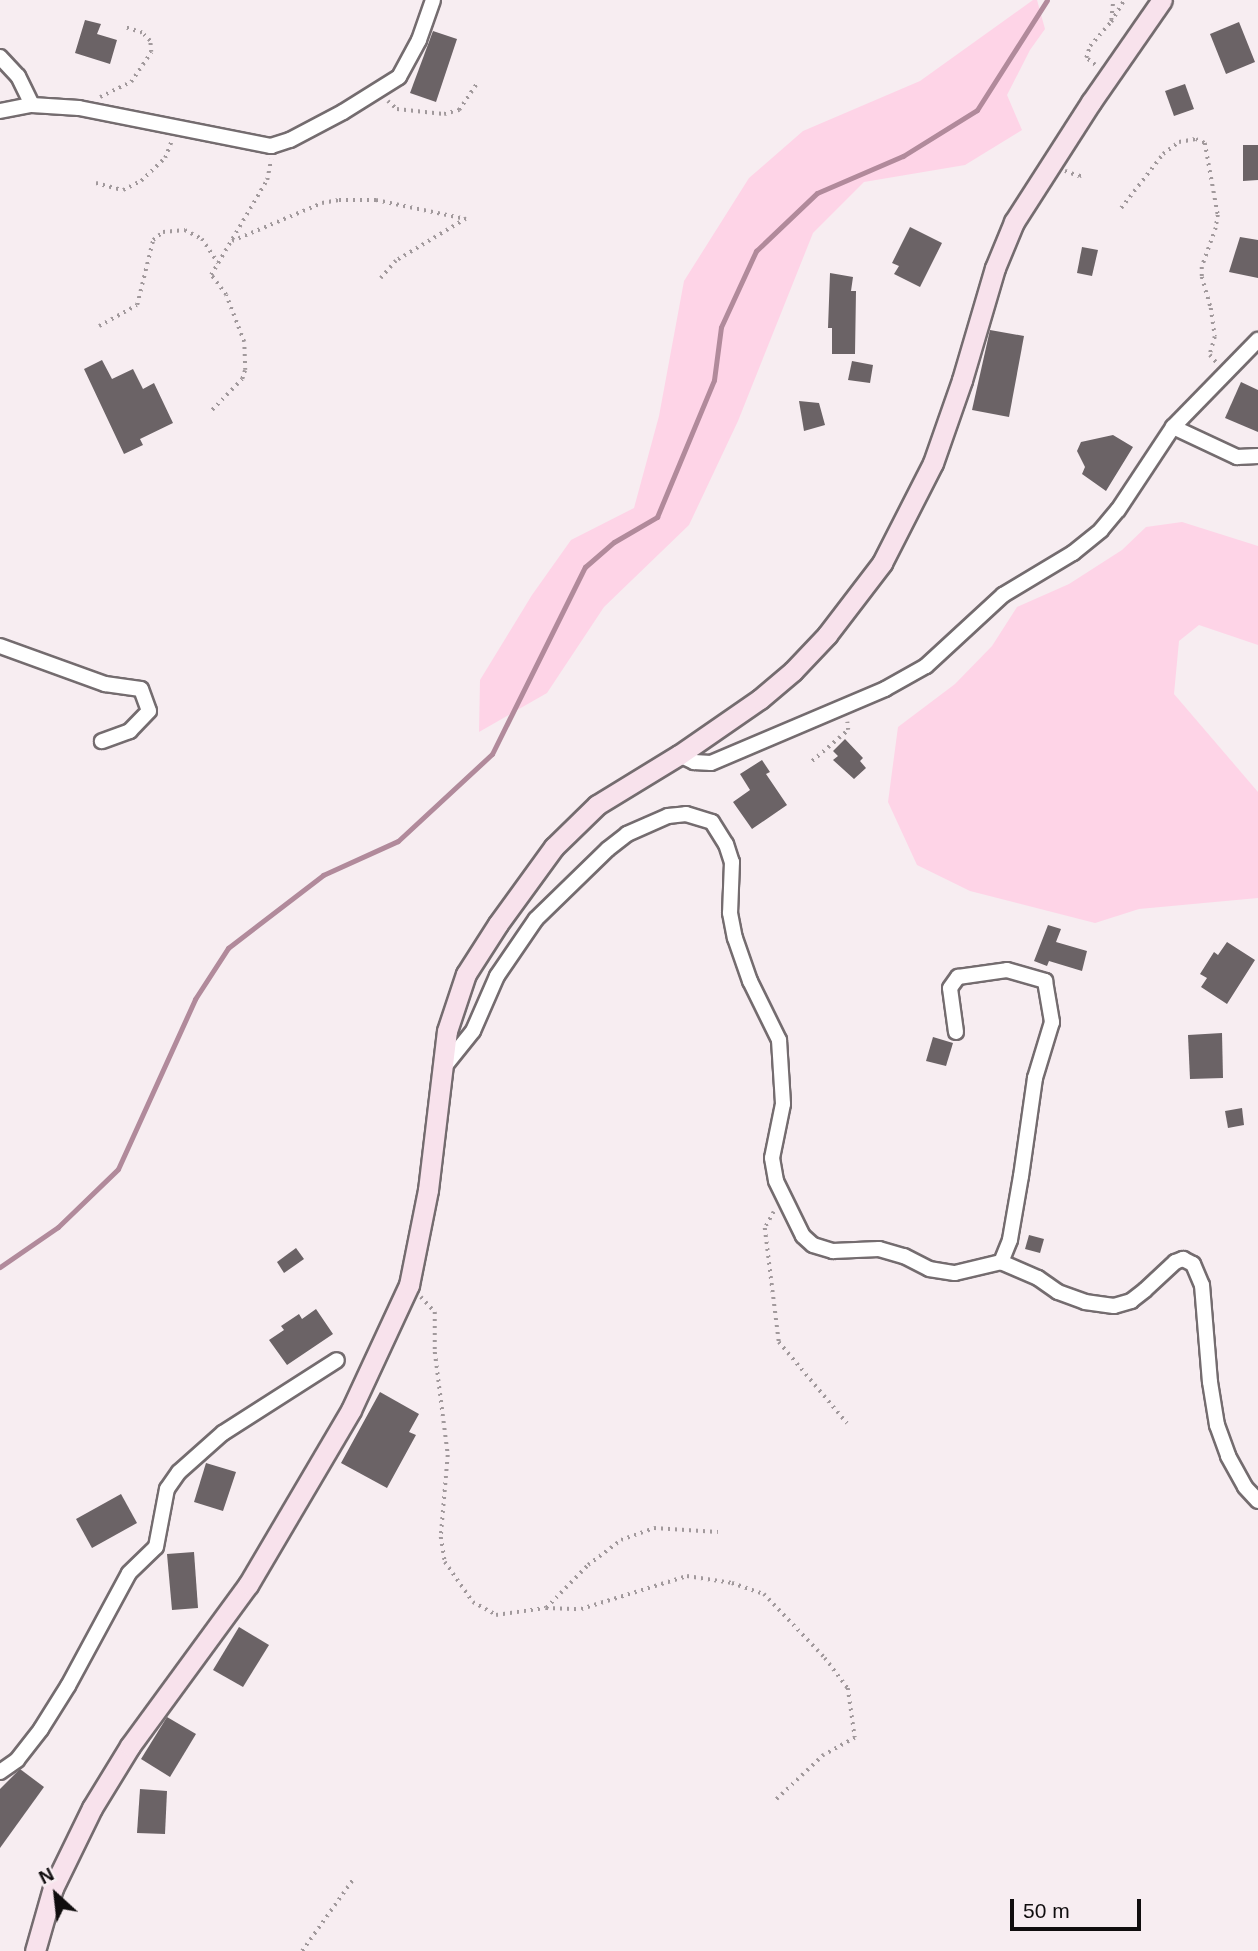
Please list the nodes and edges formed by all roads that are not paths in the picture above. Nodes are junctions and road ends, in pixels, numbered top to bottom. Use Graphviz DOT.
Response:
graph roads {
  1 [pos="433,0"];
  2 [pos="1162,0"];
  3 [pos="0,57"];
  4 [pos="32,105"];
  5 [pos="0,111"];
  6 [pos="1258,340"];
  7 [pos="1173,426"];
  8 [pos="1258,456"];
  9 [pos="0,646"];
  10 [pos="102,741"];
  11 [pos="679,755"];
  12 [pos="956,1032"];
  13 [pos="444,1067"];
  14 [pos="1001,1262"];
  15 [pos="337,1360"];
  16 [pos="1258,1501"];
  17 [pos="0,1772"];
  18 [pos="35,1951"];
  1 -- 4 [label="street"];
  2 -- 11 [label="main road"];
  3 -- 4 [label="street"];
  4 -- 5 [label="street"];
  6 -- 7 [label="street"];
  7 -- 8 [label="street"];
  7 -- 11 [label="street"];
  9 -- 10 [label="street"];
  11 -- 13 [label="main road"];
  12 -- 14 [label="street"];
  13 -- 14 [label="street"];
  13 -- 18 [label="main road"];
  14 -- 16 [label="street"];
  15 -- 17 [label="street"];
}
